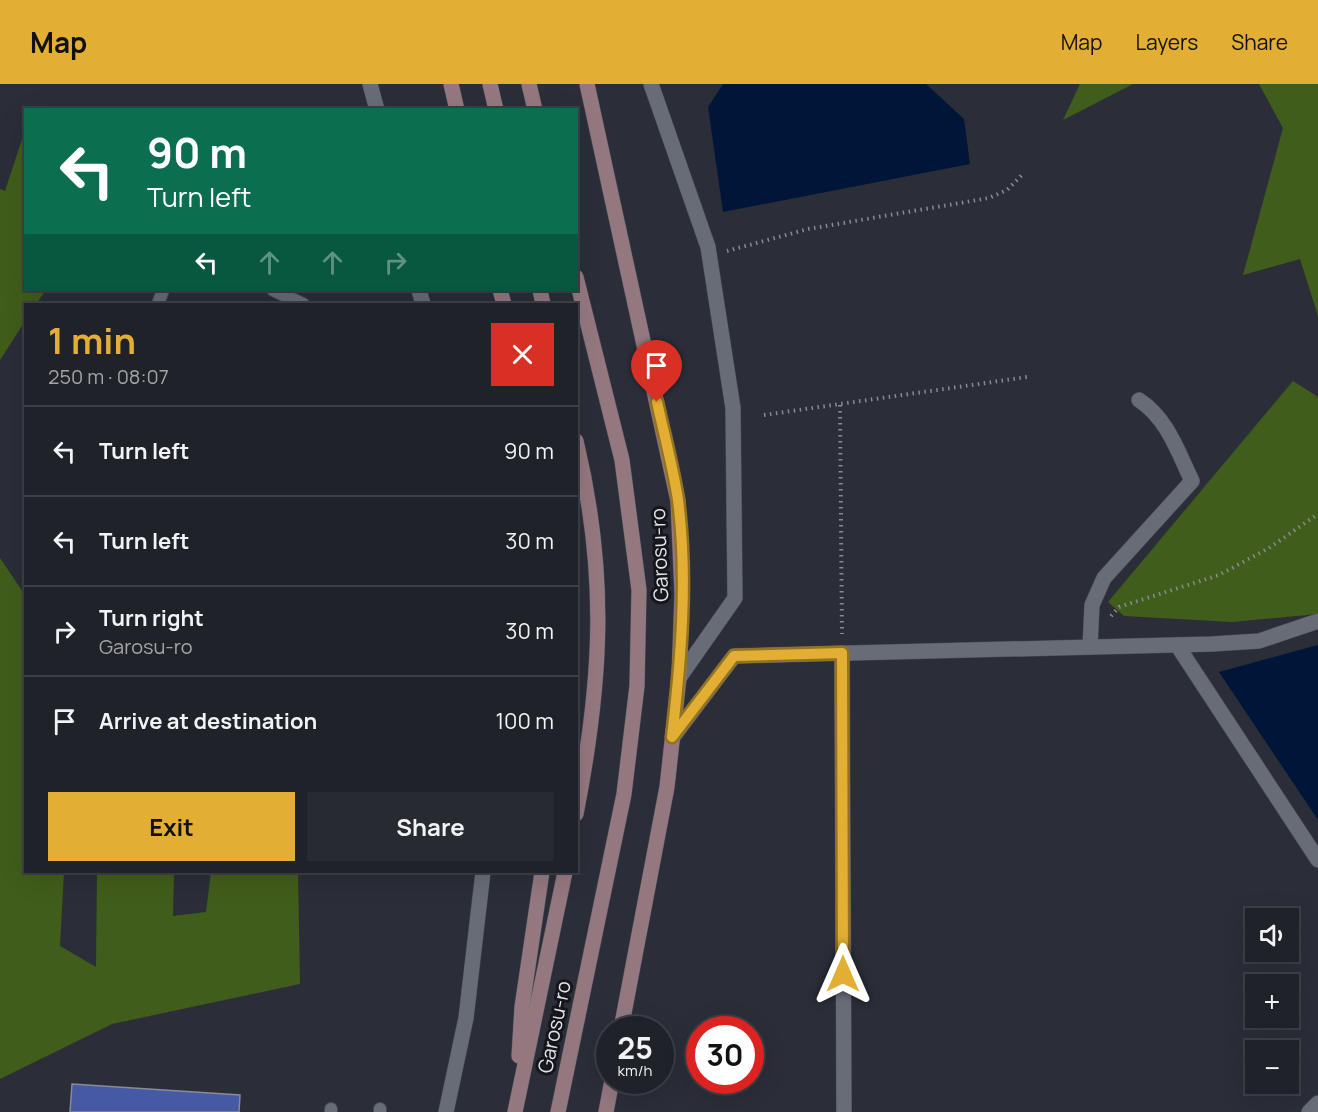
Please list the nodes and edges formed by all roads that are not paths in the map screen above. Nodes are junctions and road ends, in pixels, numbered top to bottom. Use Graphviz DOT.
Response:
graph roads {
  1 [pos="370,84"];
  2 [pos="451,84"];
  3 [pos="490,84"];
  4 [pos="529,84"];
  5 [pos="588,84"];
  6 [pos="651,84"];
  7 [pos="376,108"];
  8 [pos="457,108"];
  9 [pos="496,108"];
  10 [pos="535,108"];
  11 [pos="578,285"];
  12 [pos="275,291"];
  13 [pos="301,303"];
  14 [pos="1139,400"];
  15 [pos="578,450"];
  16 [pos="1318,621"];
  17 [pos="1177,645"];
  18 [pos="1090,647"];
  19 [pos="842,653"];
  20 [pos="679,678"];
  21 [pos="672,737"];
  22 [pos="578,801"];
  23 [pos="1318,860"];
  24 [pos="483,873"];
  25 [pos="542,873"];
  26 [pos="565,873"];
  27 [pos="623,1016"];
  28 [pos="609,1094"];
  29 [pos="1318,1103"];
  30 [pos="516,1110"];
  31 [pos="446,1112"];
  32 [pos="558,1112"];
  33 [pos="606,1112"];
  34 [pos="844,1112"];
  35 [pos="1309,1112"];
  1 -- 7 [label="street"];
  2 -- 8 [label="main road"];
  3 -- 9 [label="main road"];
  4 -- 10 [label="main road"];
  5 -- 20 [label="main road, Garosu-ro"];
  6 -- 20 [label="street"];
  11 -- 32 [label="main road, Garosu-ro"];
  12 -- 13 [label="lane"];
  14 -- 18 [label="street"];
  15 -- 22 [label="main road"];
  16 -- 17 [label="street"];
  17 -- 18 [label="street"];
  17 -- 23 [label="street"];
  18 -- 19 [label="street"];
  19 -- 21 [label="street"];
  19 -- 34 [label="street"];
  20 -- 21 [label="main road, Garosu-ro"];
  21 -- 27 [label="main road, Garosu-ro"];
  24 -- 31 [label="street"];
  25 -- 30 [label="main road, Garosu-ro"];
  26 -- 30 [label="main road, Garosu-ro"];
  28 -- 33 [label="main road"];
  29 -- 35 [label="street"];
}
